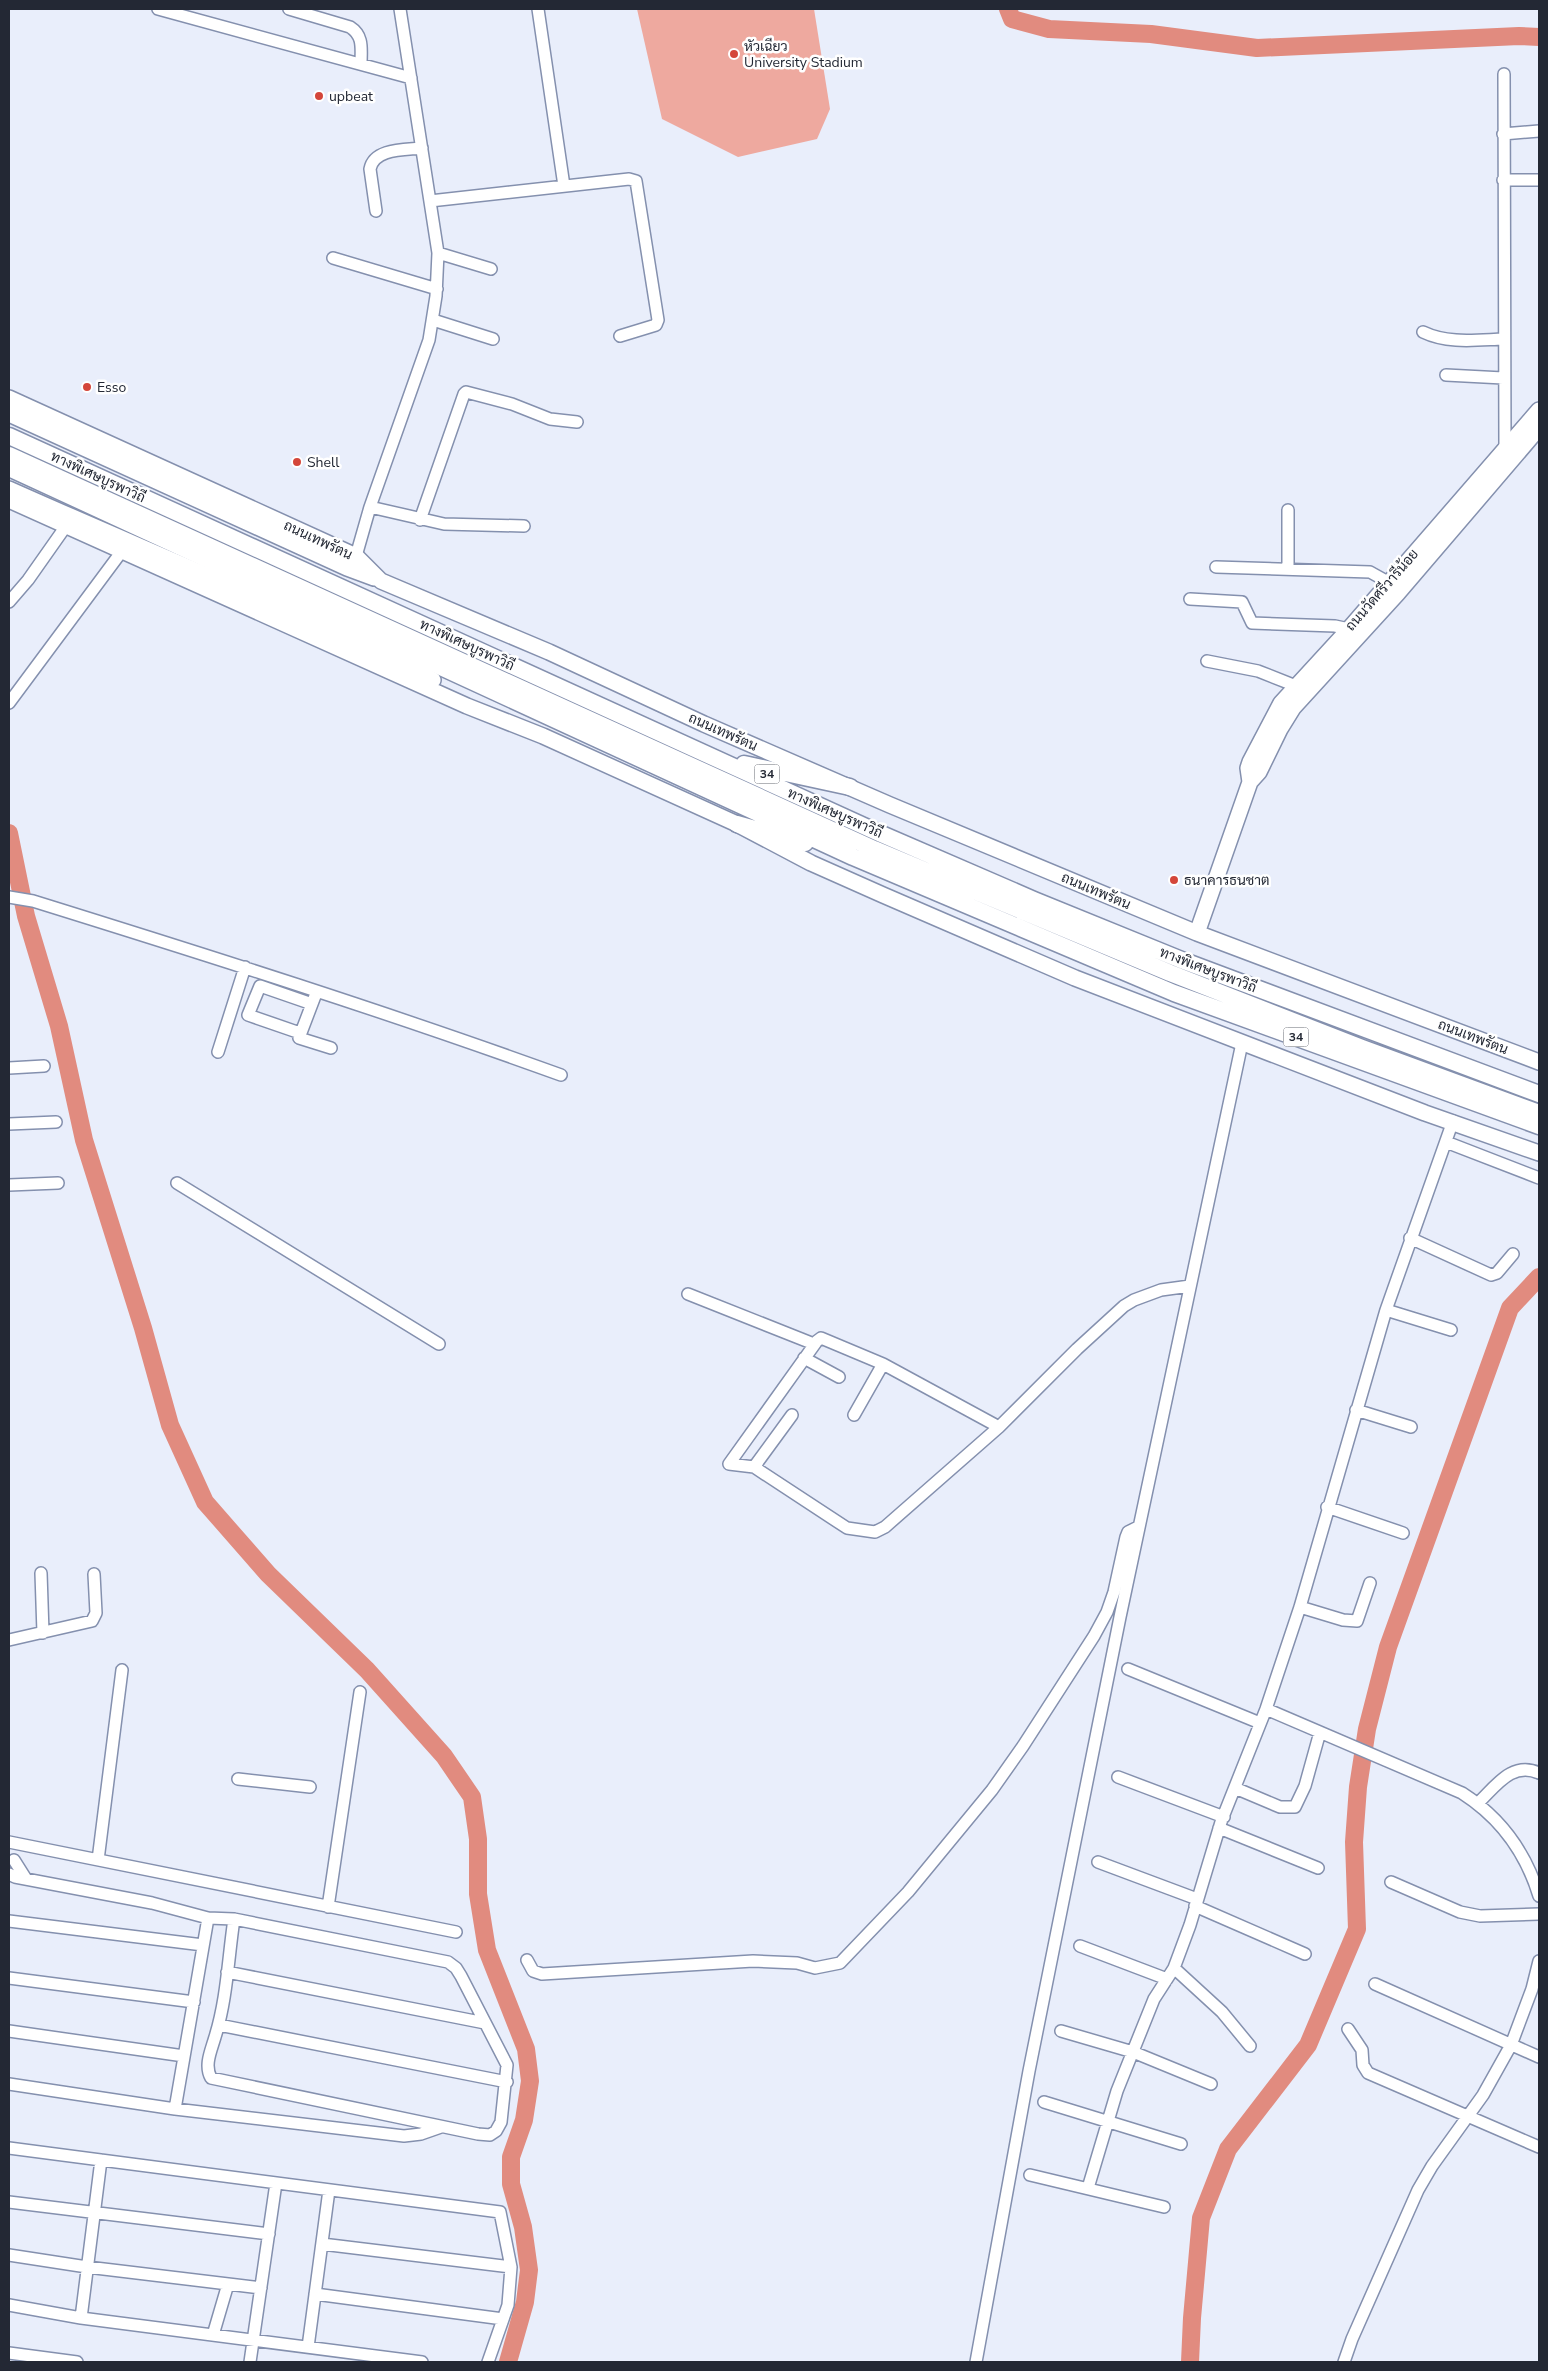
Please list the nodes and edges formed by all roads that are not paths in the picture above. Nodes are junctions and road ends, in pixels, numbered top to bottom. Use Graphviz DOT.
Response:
graph roads {
  1 [pos="158,9"];
  2 [pos="289,9"];
  3 [pos="400,9"];
  4 [pos="538,9"];
  5 [pos="361,64"];
  6 [pos="1504,74"];
  7 [pos="411,78"];
  8 [pos="1539,130"];
  9 [pos="1504,134"];
  10 [pos="422,148"];
  11 [pos="1504,180"];
  12 [pos="1539,180"];
  13 [pos="564,186"];
  14 [pos="430,201"];
  15 [pos="376,211"];
  16 [pos="438,253"];
  17 [pos="333,258"];
  18 [pos="491,269"];
  19 [pos="437,289"];
  20 [pos="432,320"];
  21 [pos="1423,332"];
  22 [pos="620,336"];
  23 [pos="493,339"];
  24 [pos="1503,339"];
  25 [pos="1446,375"];
  26 [pos="1503,378"];
  27 [pos="9,398"];
  28 [pos="1539,410"];
  29 [pos="9,414"];
  30 [pos="577,422"];
  31 [pos="1539,428"];
  32 [pos="9,430"];
  33 [pos="9,436"];
  34 [pos="1505,448"];
  35 [pos="9,455"];
  36 [pos="9,468"];
  37 [pos="9,489"];
  38 [pos="9,500"];
  39 [pos="370,507"];
  40 [pos="1288,510"];
  41 [pos="420,520"];
  42 [pos="66,526"];
  43 [pos="524,526"];
  44 [pos="122,551"];
  45 [pos="356,556"];
  46 [pos="1216,567"];
  47 [pos="1288,568"];
  48 [pos="382,581"];
  49 [pos="1388,582"];
  50 [pos="1190,599"];
  51 [pos="9,602"];
  52 [pos="1349,629"];
  53 [pos="1207,661"];
  54 [pos="1296,686"];
  55 [pos="9,703"];
  56 [pos="543,736"];
  57 [pos="742,763"];
  58 [pos="1250,782"];
  59 [pos="850,787"];
  60 [pos="737,824"];
  61 [pos="852,857"];
  62 [pos="9,897"];
  63 [pos="1197,933"];
  64 [pos="246,966"];
  65 [pos="317,990"];
  66 [pos="312,1004"];
  67 [pos="300,1034"];
  68 [pos="1242,1043"];
  69 [pos="331,1048"];
  70 [pos="218,1052"];
  71 [pos="1539,1062"];
  72 [pos="44,1066"];
  73 [pos="9,1068"];
  74 [pos="562,1075"];
  75 [pos="1539,1087"];
  76 [pos="1539,1094"];
  77 [pos="1539,1113"];
  78 [pos="56,1122"];
  79 [pos="1453,1122"];
  80 [pos="9,1124"];
  81 [pos="1539,1126"];
  82 [pos="1446,1142"];
  83 [pos="1539,1154"];
  84 [pos="1539,1178"];
  85 [pos="177,1183"];
  86 [pos="58,1184"];
  87 [pos="9,1185"];
  88 [pos="1410,1238"];
  89 [pos="1513,1254"];
  90 [pos="1190,1286"];
  91 [pos="688,1294"];
  92 [pos="1386,1310"];
  93 [pos="1451,1330"];
  94 [pos="439,1344"];
  95 [pos="814,1344"];
  96 [pos="804,1358"];
  97 [pos="884,1364"];
  98 [pos="839,1377"];
  99 [pos="1356,1410"];
  100 [pos="792,1415"];
  101 [pos="854,1415"];
  102 [pos="1411,1427"];
  103 [pos="999,1428"];
  104 [pos="754,1467"];
  105 [pos="1327,1507"];
  106 [pos="1138,1527"];
  107 [pos="1403,1533"];
  108 [pos="41,1573"];
  109 [pos="94,1574"];
  110 [pos="1370,1583"];
  111 [pos="1300,1607"];
  112 [pos="43,1633"];
  113 [pos="9,1640"];
  114 [pos="1128,1669"];
  115 [pos="122,1670"];
  116 [pos="360,1692"];
  117 [pos="1266,1709"];
  118 [pos="1260,1723"];
  119 [pos="1320,1732"];
  120 [pos="1539,1773"];
  121 [pos="1118,1777"];
  122 [pos="238,1779"];
  123 [pos="310,1787"];
  124 [pos="1235,1788"];
  125 [pos="1478,1804"];
  126 [pos="1224,1817"];
  127 [pos="1219,1828"];
  128 [pos="9,1842"];
  129 [pos="14,1860"];
  130 [pos="98,1860"];
  131 [pos="1098,1862"];
  132 [pos="1318,1868"];
  133 [pos="9,1874"];
  134 [pos="26,1879"];
  135 [pos="1391,1882"];
  136 [pos="1539,1896"];
  137 [pos="1196,1903"];
  138 [pos="328,1907"];
  139 [pos="1539,1914"];
  140 [pos="208,1918"];
  141 [pos="234,1919"];
  142 [pos="9,1921"];
  143 [pos="456,1932"];
  144 [pos="203,1945"];
  145 [pos="1080,1946"];
  146 [pos="1305,1954"];
  147 [pos="527,1960"];
  148 [pos="1539,1961"];
  149 [pos="1174,1968"];
  150 [pos="227,1972"];
  151 [pos="9,1978"];
  152 [pos="1167,1979"];
  153 [pos="1375,1984"];
  154 [pos="1536,1991"];
  155 [pos="194,2002"];
  156 [pos="485,2023"];
  157 [pos="219,2025"];
  158 [pos="1348,2029"];
  159 [pos="9,2031"];
  160 [pos="1061,2031"];
  161 [pos="1511,2044"];
  162 [pos="1250,2046"];
  163 [pos="1133,2052"];
  164 [pos="184,2056"];
  165 [pos="1539,2057"];
  166 [pos="507,2082"];
  167 [pos="9,2084"];
  168 [pos="1211,2084"];
  169 [pos="1044,2102"];
  170 [pos="175,2109"];
  171 [pos="1468,2116"];
  172 [pos="1108,2122"];
  173 [pos="441,2127"];
  174 [pos="1182,2144"];
  175 [pos="1539,2147"];
  176 [pos="9,2148"];
  177 [pos="101,2160"];
  178 [pos="1030,2174"];
  179 [pos="276,2183"];
  180 [pos="1088,2188"];
  181 [pos="329,2190"];
  182 [pos="9,2202"];
  183 [pos="1164,2207"];
  184 [pos="94,2212"];
  185 [pos="269,2234"];
  186 [pos="322,2244"];
  187 [pos="9,2254"];
  188 [pos="87,2267"];
  189 [pos="512,2267"];
  190 [pos="228,2284"];
  191 [pos="261,2288"];
  192 [pos="315,2294"];
  193 [pos="9,2305"];
  194 [pos="81,2318"];
  195 [pos="503,2319"];
  196 [pos="213,2335"];
  197 [pos="254,2340"];
  198 [pos="308,2348"];
  199 [pos="9,2353"];
  200 [pos="73,2362"];
  201 [pos="250,2362"];
  202 [pos="422,2362"];
  203 [pos="488,2362"];
  204 [pos="976,2362"];
  205 [pos="1344,2362"];
  1 -- 5 [label="street"];
  2 -- 5 [label="street"];
  3 -- 7 [label="street"];
  4 -- 13 [label="street"];
  5 -- 7 [label="street"];
  6 -- 9 [label="street"];
  7 -- 10 [label="street"];
  8 -- 9 [label="street"];
  9 -- 11 [label="street"];
  10 -- 14 [label="street"];
  10 -- 15 [label="street"];
  11 -- 12 [label="street"];
  11 -- 24 [label="street"];
  13 -- 14 [label="street"];
  13 -- 22 [label="street"];
  14 -- 16 [label="street"];
  16 -- 18 [label="street"];
  16 -- 19 [label="street"];
  17 -- 19 [label="street"];
  19 -- 20 [label="street"];
  20 -- 23 [label="street"];
  20 -- 39 [label="street"];
  21 -- 24 [label="street"];
  24 -- 26 [label="street"];
  25 -- 26 [label="street"];
  26 -- 34 [label="street"];
  27 -- 45 [label="main road, ถนนเทพรัตน / 34"];
  28 -- 34 [label="main road, ถนนวัดศรีวารีน้อย"];
  29 -- 48 [label="main road"];
  30 -- 41 [label="street"];
  31 -- 58 [label="main road, ถนนวัดศรีวารีน้อย"];
  32 -- 57 [label="highway, ถนนเทพรัตน / 34"];
  33 -- 76 [label="highway, ทางพิเศษบูรพาวิถี"];
  34 -- 49 [label="main road, ถนนวัดศรีวารีน้อย"];
  35 -- 77 [label="highway, ทางพิเศษบูรพาวิถี"];
  36 -- 61 [label="highway, 34"];
  37 -- 56 [label="main road"];
  38 -- 42 [label="main road, 34"];
  39 -- 41 [label="street"];
  39 -- 45 [label="street"];
  40 -- 47 [label="street"];
  41 -- 43 [label="street"];
  42 -- 44 [label="main road, 34"];
  42 -- 51 [label="street"];
  44 -- 55 [label="street"];
  44 -- 56 [label="main road, 34"];
  45 -- 48 [label="main road, ถนนเทพรัตน / 34"];
  46 -- 47 [label="street"];
  47 -- 49 [label="street"];
  48 -- 59 [label="main road, ถนนเทพรัตน / 34"];
  49 -- 52 [label="main road, ถนนวัดศรีวารีน้อย"];
  50 -- 52 [label="street"];
  52 -- 54 [label="main road, ถนนวัดศรีวารีน้อย"];
  53 -- 54 [label="street"];
  54 -- 58 [label="main road, ถนนวัดศรีวารีน้อย"];
  56 -- 60 [label="main road, 34"];
  57 -- 59 [label="highway"];
  57 -- 75 [label="highway, ถนนเทพรัตน / 34"];
  58 -- 63 [label="main road, ถนนวัดศรีวารีน้อย"];
  59 -- 63 [label="main road, ถนนเทพรัตน / 34"];
  60 -- 61 [label="highway"];
  60 -- 68 [label="main road, 34"];
  61 -- 81 [label="highway, 34"];
  62 -- 64 [label="street"];
  63 -- 71 [label="main road, ถนนเทพรัตน / 34"];
  64 -- 65 [label="street"];
  64 -- 70 [label="street"];
  65 -- 66 [label="street"];
  65 -- 74 [label="street"];
  66 -- 67 [label="street"];
  66 -- 67 [label="street"];
  67 -- 69 [label="street"];
  68 -- 79 [label="main road, 34"];
  68 -- 90 [label="street"];
  72 -- 73 [label="street"];
  78 -- 80 [label="street"];
  79 -- 82 [label="street"];
  79 -- 83 [label="main road, 34"];
  82 -- 84 [label="street"];
  82 -- 88 [label="street"];
  85 -- 94 [label="street"];
  86 -- 87 [label="street"];
  88 -- 89 [label="street"];
  88 -- 92 [label="street"];
  90 -- 103 [label="street"];
  90 -- 106 [label="street"];
  91 -- 95 [label="street"];
  92 -- 93 [label="street"];
  92 -- 99 [label="street"];
  95 -- 96 [label="street"];
  95 -- 97 [label="street"];
  96 -- 98 [label="street"];
  96 -- 104 [label="street"];
  97 -- 101 [label="street"];
  97 -- 103 [label="street"];
  99 -- 102 [label="street"];
  99 -- 105 [label="street"];
  100 -- 104 [label="street"];
  103 -- 104 [label="street"];
  105 -- 107 [label="street"];
  105 -- 111 [label="street"];
  106 -- 147 [label="street"];
  106 -- 204 [label="street"];
  108 -- 112 [label="street"];
  109 -- 112 [label="street"];
  110 -- 111 [label="street"];
  111 -- 117 [label="street"];
  112 -- 113 [label="street"];
  114 -- 118 [label="street"];
  115 -- 130 [label="street"];
  116 -- 138 [label="street"];
  117 -- 118 [label="street"];
  117 -- 119 [label="street"];
  118 -- 124 [label="street"];
  119 -- 124 [label="street"];
  119 -- 125 [label="street"];
  120 -- 125 [label="street"];
  121 -- 126 [label="street"];
  122 -- 123 [label="street"];
  124 -- 126 [label="street"];
  125 -- 136 [label="street"];
  126 -- 127 [label="street"];
  127 -- 132 [label="street"];
  127 -- 137 [label="street"];
  128 -- 130 [label="street"];
  129 -- 134 [label="street"];
  130 -- 138 [label="street"];
  131 -- 137 [label="street"];
  133 -- 134 [label="street"];
  134 -- 140 [label="street"];
  135 -- 139 [label="street"];
  137 -- 146 [label="street"];
  137 -- 149 [label="street"];
  138 -- 143 [label="street"];
  140 -- 141 [label="street"];
  140 -- 144 [label="street"];
  141 -- 150 [label="street"];
  141 -- 156 [label="street"];
  142 -- 144 [label="street"];
  144 -- 155 [label="street"];
  145 -- 152 [label="street"];
  148 -- 154 [label="street"];
  149 -- 152 [label="street"];
  149 -- 162 [label="street"];
  150 -- 156 [label="street"];
  150 -- 157 [label="street"];
  151 -- 155 [label="street"];
  152 -- 163 [label="street"];
  153 -- 161 [label="street"];
  154 -- 161 [label="street"];
  155 -- 164 [label="street"];
  156 -- 166 [label="street"];
  157 -- 166 [label="street"];
  157 -- 173 [label="street"];
  158 -- 171 [label="street"];
  159 -- 164 [label="street"];
  160 -- 163 [label="street"];
  161 -- 165 [label="street"];
  161 -- 171 [label="street"];
  163 -- 168 [label="street"];
  163 -- 172 [label="street"];
  164 -- 170 [label="street"];
  166 -- 173 [label="street"];
  167 -- 170 [label="street"];
  169 -- 172 [label="street"];
  170 -- 173 [label="street"];
  171 -- 175 [label="street"];
  171 -- 205 [label="street"];
  172 -- 174 [label="street"];
  172 -- 180 [label="street"];
  176 -- 177 [label="street"];
  177 -- 179 [label="street"];
  177 -- 184 [label="street"];
  178 -- 180 [label="street"];
  179 -- 181 [label="street"];
  179 -- 185 [label="street"];
  180 -- 183 [label="street"];
  181 -- 186 [label="street"];
  181 -- 189 [label="street"];
  182 -- 184 [label="street"];
  184 -- 185 [label="street"];
  184 -- 188 [label="street"];
  185 -- 191 [label="street"];
  186 -- 189 [label="street"];
  186 -- 192 [label="street"];
  187 -- 188 [label="street"];
  188 -- 190 [label="street"];
  188 -- 194 [label="street"];
  189 -- 195 [label="street"];
  190 -- 191 [label="street"];
  190 -- 196 [label="street"];
  191 -- 197 [label="street"];
  192 -- 195 [label="street"];
  192 -- 198 [label="street"];
  193 -- 194 [label="street"];
  194 -- 196 [label="street"];
  195 -- 203 [label="street"];
  196 -- 197 [label="street"];
  197 -- 198 [label="street"];
  197 -- 201 [label="street"];
  198 -- 202 [label="street"];
  199 -- 200 [label="street"];
}
